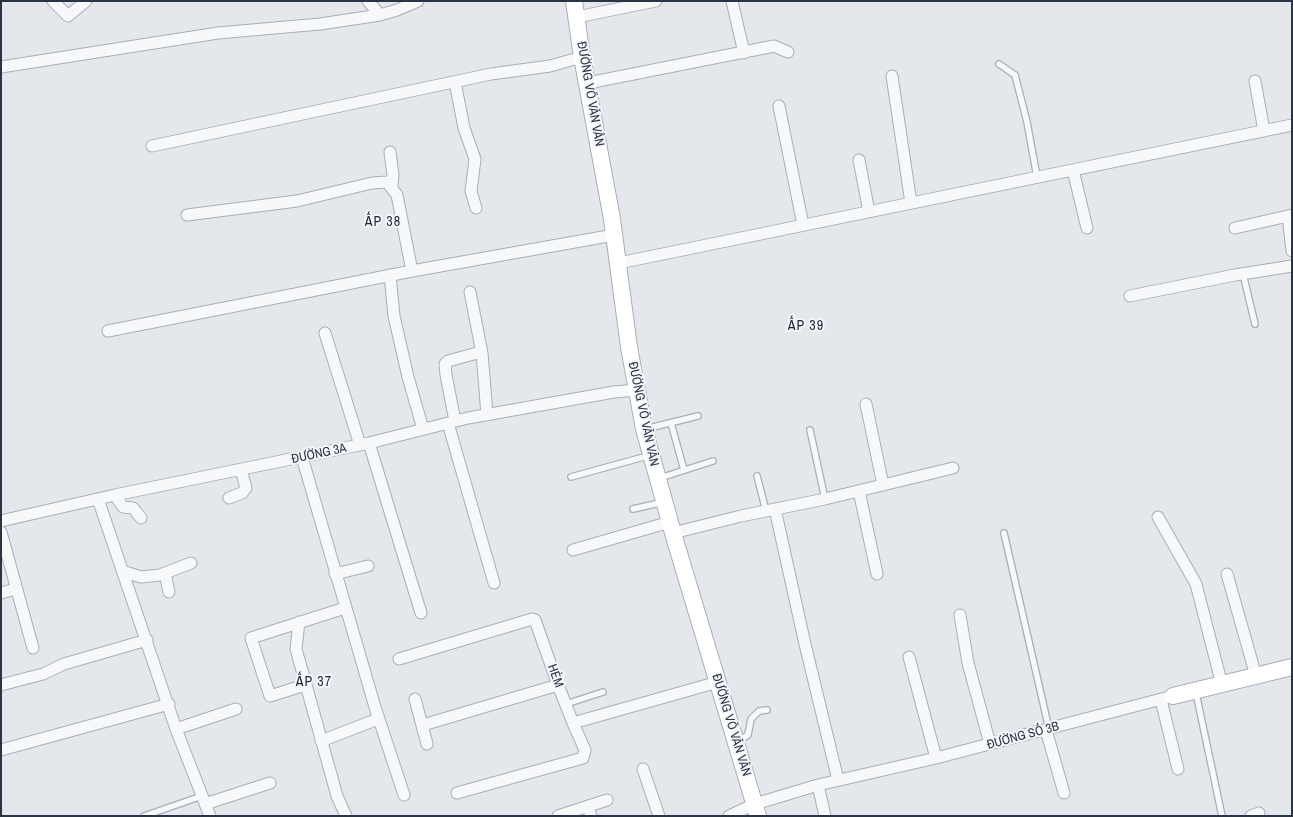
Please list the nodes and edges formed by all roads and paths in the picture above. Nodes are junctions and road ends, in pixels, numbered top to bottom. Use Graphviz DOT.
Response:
graph roads {
  1 [pos="53,1"];
  2 [pos="86,1"];
  3 [pos="368,1"];
  4 [pos="418,1"];
  5 [pos="574,1"];
  6 [pos="656,1"];
  7 [pos="732,1"];
  8 [pos="380,14"];
  9 [pos="577,17"];
  10 [pos="788,52"];
  11 [pos="744,53"];
  12 [pos="582,57"];
  13 [pos="999,64"];
  14 [pos="1,67"];
  15 [pos="892,76"];
  16 [pos="1255,81"];
  17 [pos="454,82"];
  18 [pos="588,83"];
  19 [pos="779,106"];
  20 [pos="1292,125"];
  21 [pos="1264,131"];
  22 [pos="152,146"];
  23 [pos="390,152"];
  24 [pos="860,160"];
  25 [pos="1073,170"];
  26 [pos="1037,177"];
  27 [pos="392,186"];
  28 [pos="912,203"];
  29 [pos="476,208"];
  30 [pos="869,212"];
  31 [pos="187,215"];
  32 [pos="1290,216"];
  33 [pos="803,225"];
  34 [pos="1087,228"];
  35 [pos="1234,228"];
  36 [pos="614,235"];
  37 [pos="1292,251"];
  38 [pos="619,263"];
  39 [pos="1292,266"];
  40 [pos="412,271"];
  41 [pos="1243,274"];
  42 [pos="390,275"];
  43 [pos="470,292"];
  44 [pos="1130,296"];
  45 [pos="1255,324"];
  46 [pos="108,331"];
  47 [pos="326,333"];
  48 [pos="481,352"];
  49 [pos="637,390"];
  50 [pos="866,404"];
  51 [pos="487,415"];
  52 [pos="698,416"];
  53 [pos="452,422"];
  54 [pos="671,423"];
  55 [pos="423,429"];
  56 [pos="644,429"];
  57 [pos="810,430"];
  58 [pos="364,444"];
  59 [pos="651,455"];
  60 [pos="302,457"];
  61 [pos="713,461"];
  62 [pos="953,468"];
  63 [pos="241,470"];
  64 [pos="684,470"];
  65 [pos="757,476"];
  66 [pos="571,477"];
  67 [pos="658,478"];
  68 [pos="883,485"];
  69 [pos="859,490"];
  70 [pos="114,495"];
  71 [pos="229,498"];
  72 [pos="98,499"];
  73 [pos="825,499"];
  74 [pos="664,502"];
  75 [pos="633,509"];
  76 [pos="770,510"];
  77 [pos="1158,517"];
  78 [pos="141,518"];
  79 [pos="1,521"];
  80 [pos="671,527"];
  81 [pos="1,532"];
  82 [pos="1004,533"];
  83 [pos="573,550"];
  84 [pos="192,563"];
  85 [pos="368,566"];
  86 [pos="122,571"];
  87 [pos="165,573"];
  88 [pos="335,574"];
  89 [pos="877,574"];
  90 [pos="1228,574"];
  91 [pos="494,583"];
  92 [pos="16,589"];
  93 [pos="169,592"];
  94 [pos="1,593"];
  95 [pos="345,608"];
  96 [pos="421,613"];
  97 [pos="960,615"];
  98 [pos="300,622"];
  99 [pos="147,640"];
  100 [pos="33,648"];
  101 [pos="909,657"];
  102 [pos="399,658"];
  103 [pos="1292,667"];
  104 [pos="1256,676"];
  105 [pos="718,682"];
  106 [pos="1,685"];
  107 [pos="306,685"];
  108 [pos="558,685"];
  109 [pos="1222,685"];
  110 [pos="603,692"];
  111 [pos="1196,692"];
  112 [pos="1167,698"];
  113 [pos="415,699"];
  114 [pos="169,704"];
  115 [pos="566,704"];
  116 [pos="236,708"];
  117 [pos="767,710"];
  118 [pos="378,719"];
  119 [pos="573,723"];
  120 [pos="423,725"];
  121 [pos="176,729"];
  122 [pos="1048,729"];
  123 [pos="321,741"];
  124 [pos="736,742"];
  125 [pos="427,744"];
  126 [pos="990,744"];
  127 [pos="1,750"];
  128 [pos="936,758"];
  129 [pos="643,769"];
  130 [pos="1178,769"];
  131 [pos="838,780"];
  132 [pos="270,783"];
  133 [pos="818,785"];
  134 [pos="457,793"];
  135 [pos="1064,793"];
  136 [pos="404,796"];
  137 [pos="204,800"];
  138 [pos="607,800"];
  139 [pos="756,810"];
  140 [pos="590,811"];
  141 [pos="144,816"];
  142 [pos="210,816"];
  143 [pos="346,816"];
  144 [pos="558,816"];
  145 [pos="659,816"];
  146 [pos="729,816"];
  147 [pos="825,816"];
  148 [pos="1222,816"];
  1 -- 2 [label="street"];
  3 -- 8 [label="street"];
  4 -- 8 [label="street"];
  5 -- 9 [label="street, ĐƯỜNG VÕ VĂN VÂN"];
  6 -- 9 [label="street"];
  7 -- 11 [label="street"];
  8 -- 14 [label="street"];
  9 -- 12 [label="street, ĐƯỜNG VÕ VĂN VÂN"];
  10 -- 11 [label="street"];
  11 -- 18 [label="street"];
  12 -- 17 [label="street"];
  12 -- 18 [label="street, ĐƯỜNG VÕ VĂN VÂN"];
  13 -- 26 [label="lane"];
  15 -- 28 [label="street"];
  16 -- 21 [label="street"];
  17 -- 22 [label="street"];
  17 -- 29 [label="street"];
  18 -- 36 [label="street, ĐƯỜNG VÕ VĂN VÂN"];
  19 -- 33 [label="street"];
  20 -- 21 [label="street"];
  21 -- 25 [label="street"];
  23 -- 27 [label="street"];
  24 -- 30 [label="street"];
  25 -- 26 [label="street"];
  25 -- 34 [label="street"];
  26 -- 28 [label="street"];
  27 -- 31 [label="street"];
  27 -- 40 [label="street"];
  28 -- 30 [label="street"];
  30 -- 33 [label="street"];
  32 -- 35 [label="street"];
  32 -- 37 [label="street"];
  33 -- 38 [label="street"];
  36 -- 38 [label="street, ĐƯỜNG VÕ VĂN VÂN"];
  36 -- 40 [label="street"];
  38 -- 49 [label="street, ĐƯỜNG VÕ VĂN VÂN"];
  39 -- 41 [label="street"];
  40 -- 42 [label="street"];
  41 -- 44 [label="street"];
  41 -- 45 [label="lane"];
  42 -- 46 [label="street"];
  42 -- 55 [label="street"];
  43 -- 48 [label="street"];
  47 -- 58 [label="street"];
  48 -- 51 [label="street"];
  48 -- 53 [label="street"];
  49 -- 51 [label="street, ĐƯỜNG 3A"];
  49 -- 56 [label="street, ĐƯỜNG VÕ VĂN VÂN"];
  50 -- 68 [label="street"];
  51 -- 53 [label="street, ĐƯỜNG 3A"];
  52 -- 54 [label="lane"];
  53 -- 55 [label="street, ĐƯỜNG 3A"];
  53 -- 91 [label="street"];
  54 -- 56 [label="lane"];
  54 -- 64 [label="lane"];
  55 -- 58 [label="street, ĐƯỜNG 3A"];
  56 -- 59 [label="street, ĐƯỜNG VÕ VĂN VÂN"];
  57 -- 73 [label="lane"];
  58 -- 60 [label="street, ĐƯỜNG 3A"];
  58 -- 96 [label="street"];
  59 -- 66 [label="lane"];
  59 -- 67 [label="street, ĐƯỜNG VÕ VĂN VÂN"];
  60 -- 63 [label="street, ĐƯỜNG 3A"];
  60 -- 88 [label="street"];
  61 -- 64 [label="lane"];
  62 -- 68 [label="street"];
  63 -- 70 [label="street, ĐƯỜNG 3A"];
  63 -- 71 [label="street"];
  64 -- 67 [label="lane"];
  65 -- 76 [label="lane"];
  67 -- 74 [label="street, ĐƯỜNG VÕ VĂN VÂN"];
  68 -- 69 [label="street"];
  69 -- 73 [label="street"];
  69 -- 89 [label="street"];
  70 -- 72 [label="street, ĐƯỜNG 3A"];
  70 -- 78 [label="street"];
  72 -- 79 [label="street, ĐƯỜNG 3A"];
  72 -- 86 [label="street"];
  73 -- 76 [label="street"];
  74 -- 75 [label="lane"];
  74 -- 80 [label="street, ĐƯỜNG VÕ VĂN VÂN"];
  76 -- 80 [label="street"];
  76 -- 131 [label="street"];
  77 -- 109 [label="street"];
  80 -- 83 [label="street"];
  80 -- 105 [label="street, ĐƯỜNG VÕ VĂN VÂN"];
  81 -- 92 [label="street"];
  82 -- 122 [label="lane"];
  84 -- 87 [label="street"];
  85 -- 88 [label="street"];
  86 -- 87 [label="street"];
  86 -- 99 [label="street"];
  87 -- 93 [label="street"];
  88 -- 95 [label="street"];
  90 -- 104 [label="street"];
  92 -- 94 [label="street"];
  92 -- 100 [label="street"];
  95 -- 98 [label="street"];
  95 -- 118 [label="street"];
  97 -- 126 [label="street"];
  98 -- 107 [label="street"];
  98 -- 107 [label="street"];
  99 -- 106 [label="street"];
  99 -- 114 [label="street"];
  101 -- 128 [label="street"];
  102 -- 108 [label="street, HẺM"];
  103 -- 104 [label="street, ĐƯỜNG SỐ 3B"];
  104 -- 109 [label="street, ĐƯỜNG SỐ 3B"];
  105 -- 119 [label="street"];
  105 -- 124 [label="street, ĐƯỜNG VÕ VĂN VÂN"];
  107 -- 123 [label="street"];
  108 -- 115 [label="street, HẺM"];
  108 -- 120 [label="street"];
  109 -- 111 [label="street, ĐƯỜNG SỐ 3B"];
  110 -- 115 [label="lane"];
  111 -- 112 [label="street, ĐƯỜNG SỐ 3B"];
  111 -- 148 [label="lane"];
  112 -- 122 [label="street, ĐƯỜNG SỐ 3B"];
  112 -- 130 [label="street"];
  113 -- 120 [label="street"];
  114 -- 121 [label="street"];
  114 -- 127 [label="street"];
  115 -- 119 [label="street, HẺM"];
  116 -- 121 [label="street"];
  117 -- 124 [label="lane"];
  118 -- 123 [label="street"];
  118 -- 136 [label="street"];
  119 -- 134 [label="street, HẺM"];
  120 -- 125 [label="street"];
  121 -- 137 [label="street"];
  122 -- 126 [label="street, ĐƯỜNG SỐ 3B"];
  122 -- 135 [label="street"];
  123 -- 143 [label="street"];
  124 -- 139 [label="street, ĐƯỜNG VÕ VĂN VÂN"];
  126 -- 128 [label="street, ĐƯỜNG SỐ 3B"];
  128 -- 131 [label="street, ĐƯỜNG SỐ 3B"];
  129 -- 145 [label="street"];
  131 -- 133 [label="street, ĐƯỜNG SỐ 3B"];
  132 -- 137 [label="street"];
  133 -- 139 [label="street, ĐƯỜNG SỐ 3B"];
  133 -- 147 [label="street"];
  137 -- 141 [label="lane"];
  137 -- 142 [label="street"];
  138 -- 140 [label="street"];
  139 -- 146 [label="street, ĐƯỜNG SỐ 3B"];
  140 -- 144 [label="street"];
}
